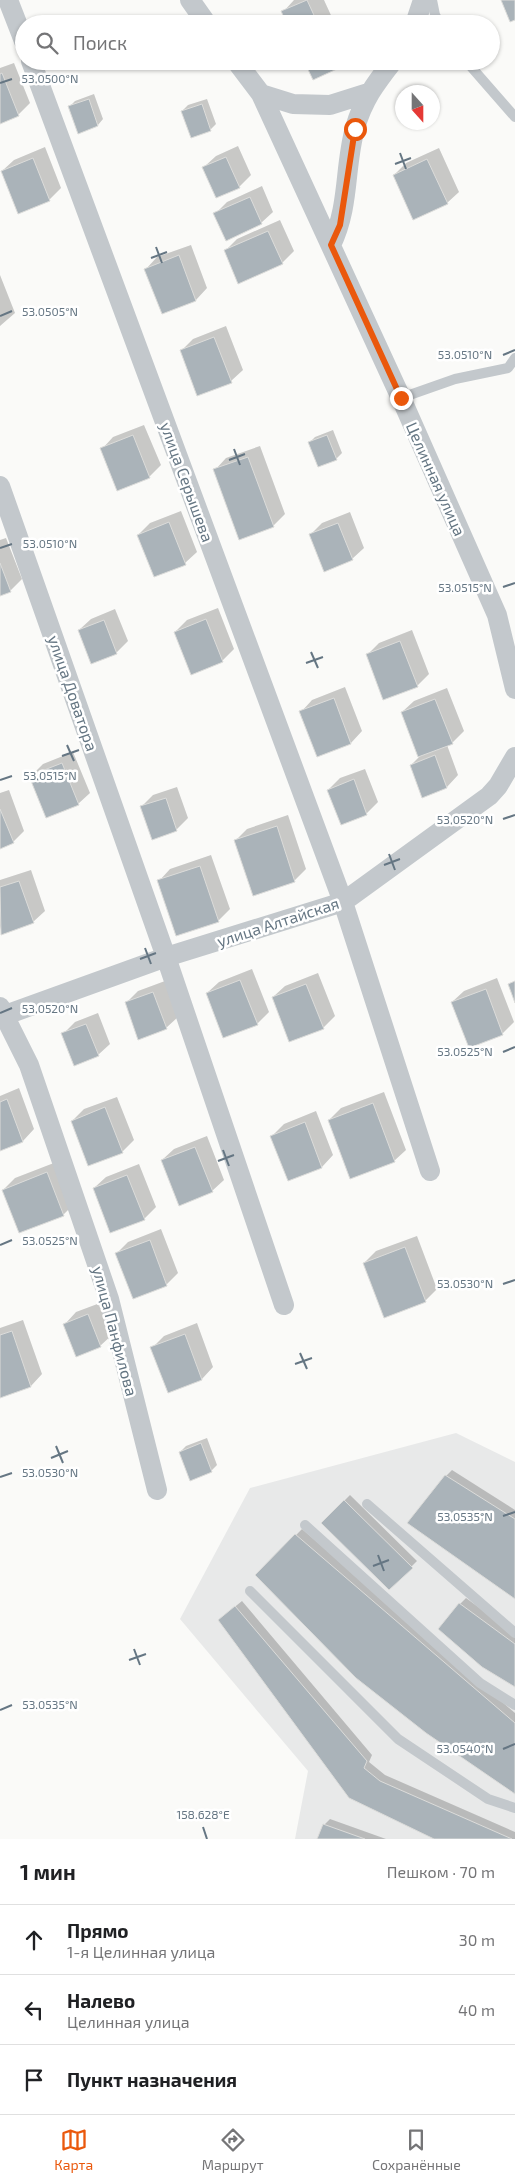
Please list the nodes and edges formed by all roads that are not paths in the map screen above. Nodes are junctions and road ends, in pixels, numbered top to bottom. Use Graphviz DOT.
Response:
graph roads {
  1 [pos="8,0"];
  2 [pos="190,0"];
  3 [pos="423,0"];
  4 [pos="432,0"];
  5 [pos="201,15"];
  6 [pos="418,15"];
  7 [pos="435,15"];
  8 [pos="15,18"];
  9 [pos="34,70"];
  10 [pos="243,70"];
  11 [pos="386,70"];
  12 [pos="474,70"];
  13 [pos="368,93"];
  14 [pos="261,94"];
  15 [pos="515,117"];
  16 [pos="331,245"];
  17 [pos="515,358"];
  18 [pos="401,398"];
  19 [pos="0,486"];
  20 [pos="515,689"];
  21 [pos="515,757"];
  22 [pos="343,902"];
  23 [pos="166,957"];
  24 [pos="1,1013"];
  25 [pos="430,1171"];
  26 [pos="284,1305"];
  27 [pos="157,1490"];
  28 [pos="367,1504"];
  29 [pos="305,1526"];
  30 [pos="250,1591"];
  31 [pos="515,1633"];
  32 [pos="515,1705"];
  33 [pos="515,1808"];
  1 -- 8 [label="street"];
  2 -- 5 [label="street"];
  3 -- 6 [label="street"];
  4 -- 7 [label="lane"];
  9 -- 22 [label="street, улица Серышева"];
  10 -- 14 [label="street, Целинная улица"];
  11 -- 13 [label="street"];
  12 -- 15 [label="lane"];
  13 -- 14 [label="street"];
  13 -- 16 [label="street"];
  14 -- 16 [label="street, Целинная улица"];
  16 -- 18 [label="street, Целинная улица"];
  17 -- 18 [label="lane"];
  18 -- 20 [label="street, Целинная улица"];
  19 -- 23 [label="street, улица Доватора"];
  21 -- 22 [label="street, улица Алтайская"];
  22 -- 23 [label="street, улица Алтайская"];
  22 -- 25 [label="street, улица Серышева"];
  23 -- 24 [label="street, улица Алтайская"];
  23 -- 26 [label="street, улица Доватора"];
  24 -- 27 [label="street, улица Панфилова"];
  28 -- 31 [label="lane"];
  29 -- 32 [label="lane"];
  30 -- 33 [label="lane"];
}
